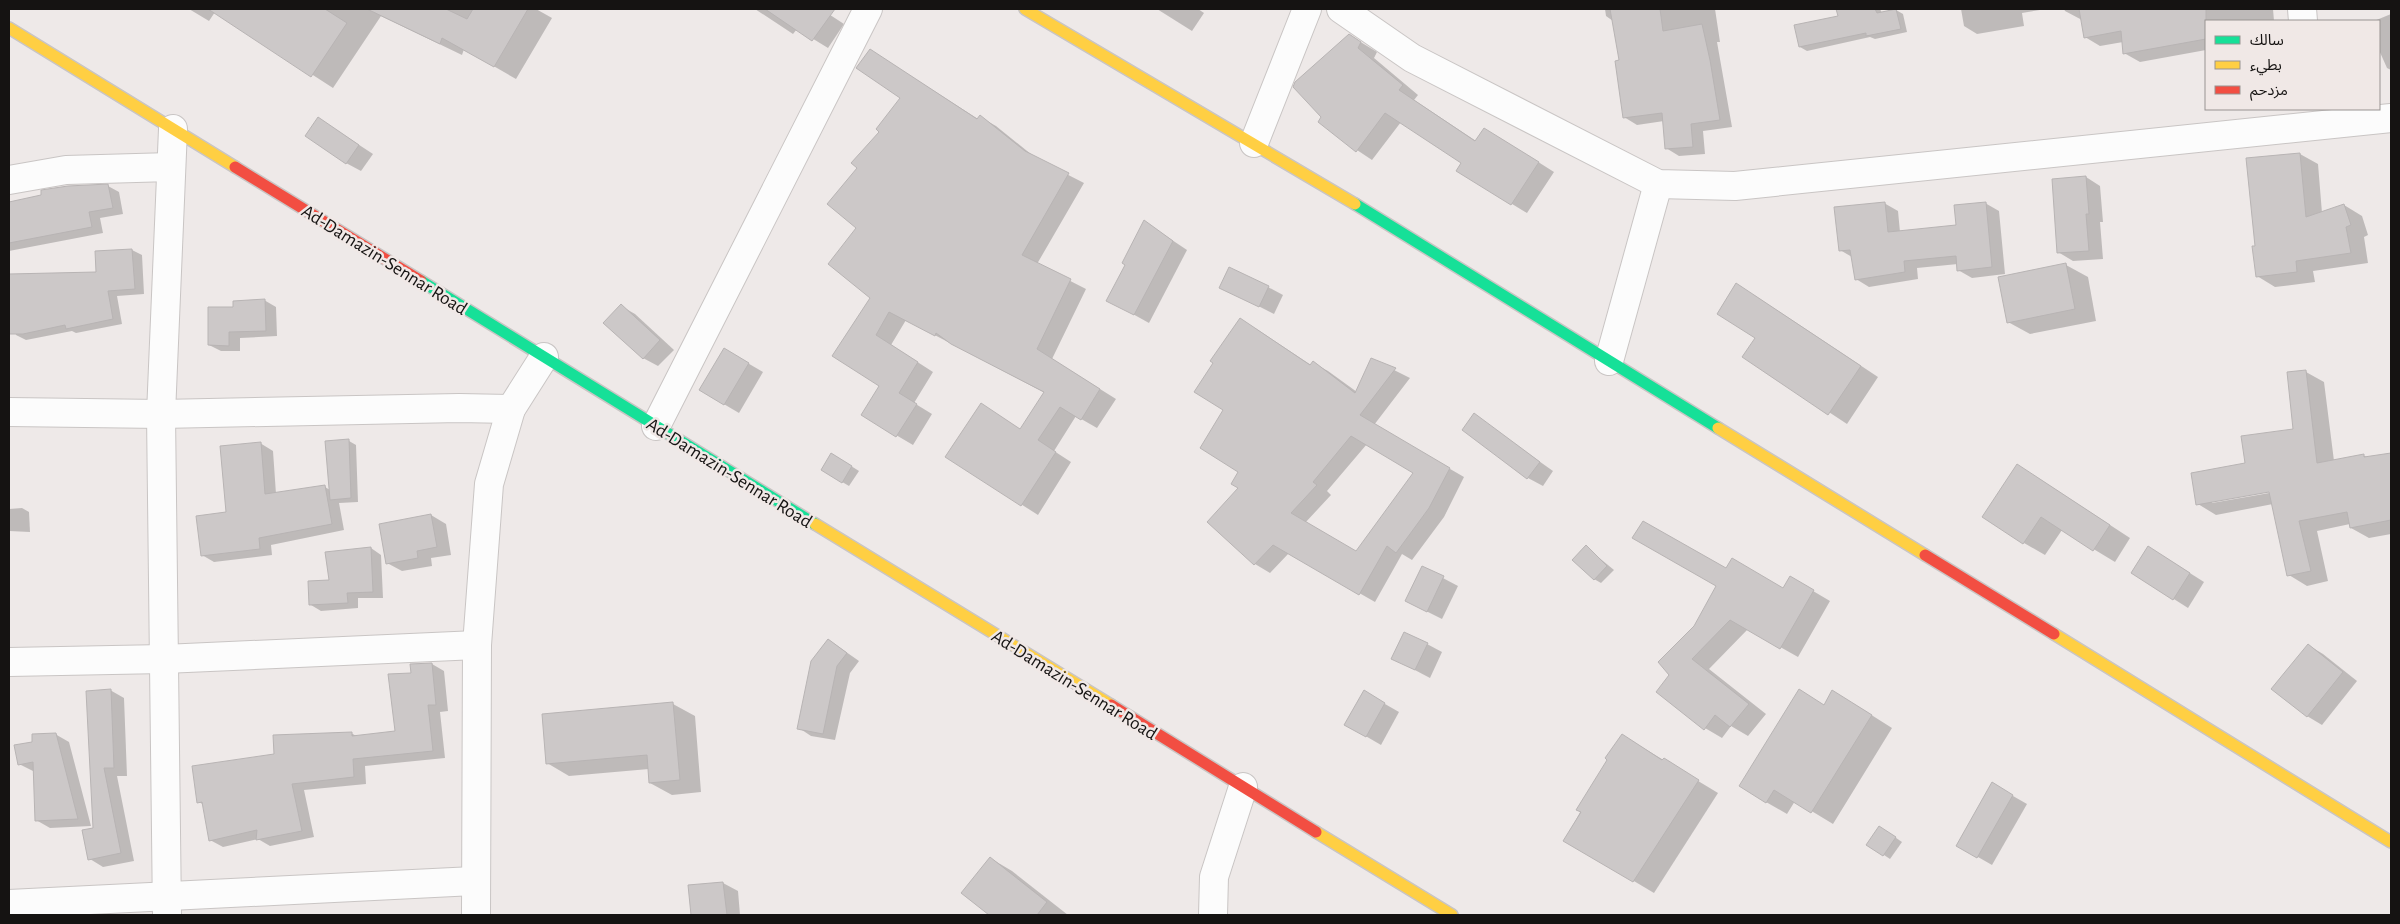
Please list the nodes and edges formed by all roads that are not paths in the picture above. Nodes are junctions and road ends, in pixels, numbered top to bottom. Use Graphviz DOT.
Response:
graph roads {
  1 [pos="868,9"];
  2 [pos="1025,9"];
  3 [pos="1307,9"];
  4 [pos="1341,9"];
  5 [pos="9,28"];
  6 [pos="2311,117"];
  7 [pos="2391,118"];
  8 [pos="173,129"];
  9 [pos="1254,143"];
  10 [pos="171,167"];
  11 [pos="9,180"];
  12 [pos="1658,184"];
  13 [pos="544,357"];
  14 [pos="1609,361"];
  15 [pos="511,409"];
  16 [pos="9,412"];
  17 [pos="161,414"];
  18 [pos="656,426"];
  19 [pos="478,645"];
  20 [pos="164,659"];
  21 [pos="9,662"];
  22 [pos="1243,787"];
  23 [pos="2391,842"];
  24 [pos="474,881"];
  25 [pos="9,904"];
  26 [pos="167,906"];
  27 [pos="476,915"];
  28 [pos="1213,915"];
  29 [pos="1452,915"];
  1 -- 18 [label="street"];
  2 -- 9 [label="main road"];
  3 -- 9 [label="street"];
  4 -- 12 [label="street"];
  5 -- 8 [label="main road, Ad-Damazin-Sennar Road"];
  6 -- 7 [label="street"];
  6 -- 12 [label="street"];
  8 -- 10 [label="street"];
  8 -- 13 [label="main road, Ad-Damazin-Sennar Road"];
  9 -- 14 [label="main road"];
  10 -- 11 [label="street"];
  10 -- 17 [label="street"];
  12 -- 14 [label="street"];
  13 -- 15 [label="street"];
  13 -- 18 [label="main road, Ad-Damazin-Sennar Road"];
  14 -- 23 [label="main road"];
  15 -- 17 [label="street"];
  15 -- 19 [label="street"];
  16 -- 17 [label="street"];
  17 -- 20 [label="street"];
  18 -- 22 [label="main road, Ad-Damazin-Sennar Road"];
  19 -- 20 [label="street"];
  19 -- 24 [label="street"];
  20 -- 21 [label="street"];
  20 -- 26 [label="street"];
  22 -- 28 [label="street"];
  22 -- 29 [label="main road, Ad-Damazin-Sennar Road"];
  24 -- 26 [label="street"];
  24 -- 27 [label="street"];
  25 -- 26 [label="street"];
}
